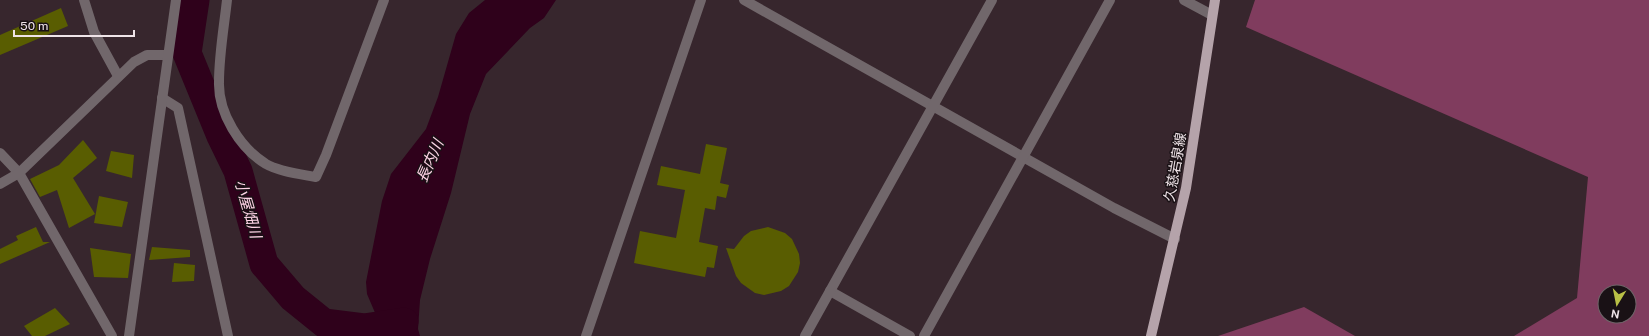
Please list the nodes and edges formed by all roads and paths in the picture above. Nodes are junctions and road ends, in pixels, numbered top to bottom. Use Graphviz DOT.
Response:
graph roads {
  1 [pos="84,0"];
  2 [pos="176,0"];
  3 [pos="227,0"];
  4 [pos="384,0"];
  5 [pos="702,0"];
  6 [pos="744,0"];
  7 [pos="992,0"];
  8 [pos="1110,0"];
  9 [pos="1184,0"];
  10 [pos="1215,0"];
  11 [pos="1212,15"];
  12 [pos="167,55"];
  13 [pos="118,76"];
  14 [pos="162,98"];
  15 [pos="933,106"];
  16 [pos="0,153"];
  17 [pos="1022,157"];
  18 [pos="19,173"];
  19 [pos="0,184"];
  20 [pos="1175,239"];
  21 [pos="830,291"];
  22 [pos="112,336"];
  23 [pos="128,336"];
  24 [pos="228,336"];
  25 [pos="586,336"];
  26 [pos="805,336"];
  27 [pos="910,336"];
  28 [pos="924,336"];
  29 [pos="1151,336"];
  1 -- 13 [label="street"];
  2 -- 12 [label="street"];
  3 -- 4 [label="street"];
  5 -- 25 [label="street"];
  6 -- 15 [label="street"];
  7 -- 15 [label="street"];
  8 -- 17 [label="street"];
  9 -- 11 [label="street"];
  10 -- 11 [label="main road, 久慈岩泉線"];
  11 -- 20 [label="main road, 久慈岩泉線"];
  12 -- 13 [label="street"];
  12 -- 14 [label="street"];
  13 -- 18 [label="street"];
  14 -- 23 [label="street"];
  14 -- 24 [label="street"];
  15 -- 17 [label="street"];
  15 -- 21 [label="street"];
  16 -- 18 [label="street"];
  17 -- 20 [label="street"];
  17 -- 28 [label="street"];
  18 -- 19 [label="street"];
  18 -- 22 [label="street"];
  20 -- 29 [label="main road, 久慈岩泉線"];
  21 -- 26 [label="street"];
  21 -- 27 [label="street"];
}
